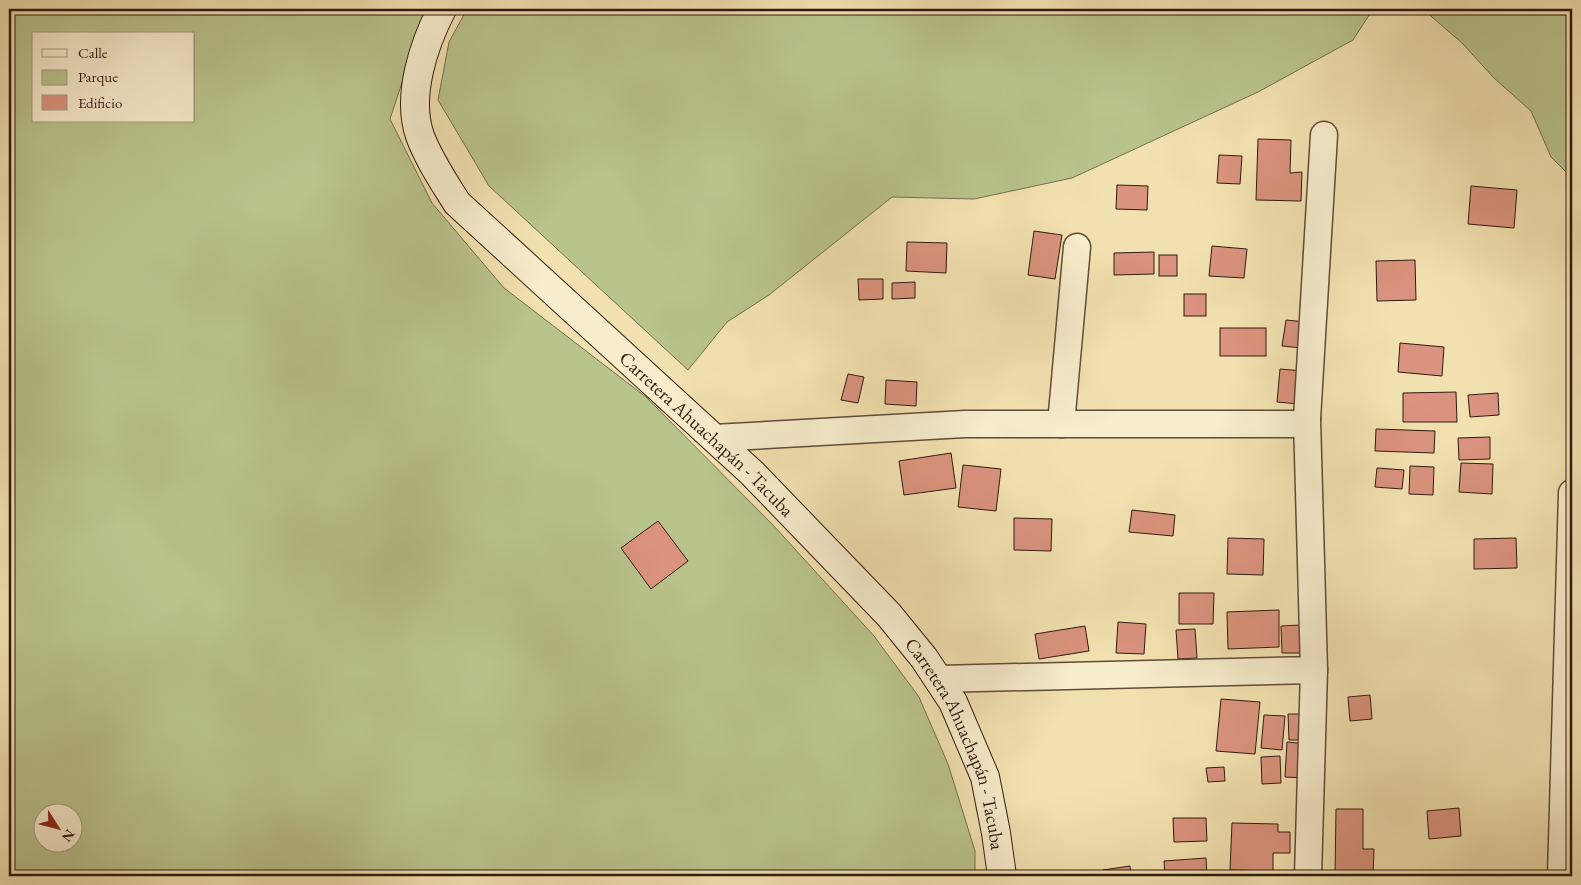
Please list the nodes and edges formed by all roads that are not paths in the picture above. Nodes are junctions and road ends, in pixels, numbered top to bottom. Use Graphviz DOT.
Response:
graph roads {
  1 [pos="442,9"];
  2 [pos="1324,135"];
  3 [pos="1077,247"];
  4 [pos="1307,419"];
  5 [pos="1061,424"];
  6 [pos="714,438"];
  7 [pos="1572,493"];
  8 [pos="1314,670"];
  9 [pos="938,679"];
  10 [pos="1002,876"];
  11 [pos="1308,876"];
  12 [pos="1561,876"];
  1 -- 6 [label="street, Carretera Ahuachapán - Tacuba"];
  2 -- 4 [label="street"];
  3 -- 5 [label="street"];
  4 -- 5 [label="street"];
  4 -- 8 [label="street"];
  5 -- 6 [label="street"];
  6 -- 9 [label="street, Carretera Ahuachapán - Tacuba"];
  7 -- 12 [label="street"];
  8 -- 9 [label="street"];
  8 -- 11 [label="street"];
  9 -- 10 [label="street, Carretera Ahuachapán - Tacuba"];
}
